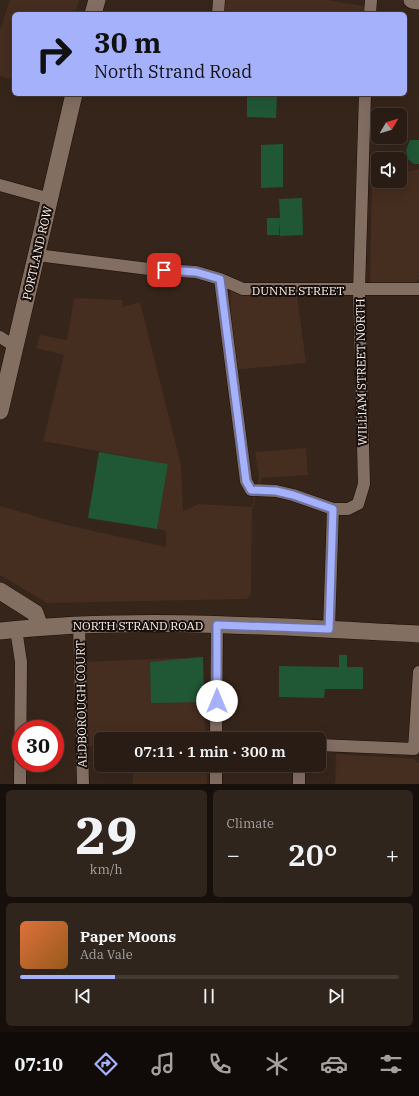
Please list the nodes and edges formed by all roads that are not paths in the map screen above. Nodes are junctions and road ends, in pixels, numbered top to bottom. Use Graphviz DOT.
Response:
graph roads {
  1 [pos="97,0"];
  2 [pos="219,0"];
  3 [pos="371,0"];
  4 [pos="412,0"];
  5 [pos="419,1"];
  6 [pos="94,12"];
  7 [pos="218,12"];
  8 [pos="370,12"];
  9 [pos="74,96"];
  10 [pos="365,96"];
  11 [pos="0,185"];
  12 [pos="50,200"];
  13 [pos="37,255"];
  14 [pos="220,279"];
  15 [pos="419,288"];
  16 [pos="359,290"];
  17 [pos="0,337"];
  18 [pos="16,347"];
  19 [pos="0,411"];
  20 [pos="333,509"];
  21 [pos="0,591"];
  22 [pos="79,624"];
  23 [pos="217,625"];
  24 [pos="40,627"];
  25 [pos="329,629"];
  26 [pos="8,630"];
  27 [pos="419,634"];
  28 [pos="419,672"];
  29 [pos="216,732"];
  30 [pos="326,745"];
  31 [pos="216,772"];
  32 [pos="299,772"];
  33 [pos="20,784"];
  34 [pos="83,784"];
  35 [pos="216,784"];
  36 [pos="299,784"];
  1 -- 6 [label="main road"];
  2 -- 7 [label="street"];
  3 -- 8 [label="street"];
  4 -- 5 [label="main road"];
  9 -- 12 [label="main road, PORTLAND ROW"];
  10 -- 16 [label="street, WILLIAM STREET NORTH"];
  11 -- 12 [label="street"];
  12 -- 13 [label="main road, PORTLAND ROW"];
  13 -- 14 [label="street, DUNNE STREET"];
  13 -- 18 [label="main road, PORTLAND ROW"];
  14 -- 16 [label="street, DUNNE STREET"];
  14 -- 20 [label="street"];
  15 -- 16 [label="street, DUNNE STREET"];
  16 -- 20 [label="street, WILLIAM STREET NORTH"];
  17 -- 18 [label="street"];
  18 -- 19 [label="main road, PORTLAND ROW"];
  20 -- 25 [label="street"];
  21 -- 24 [label="main road"];
  22 -- 23 [label="main road, NORTH STRAND ROAD"];
  22 -- 24 [label="main road, NORTH STRAND ROAD"];
  22 -- 34 [label="street, ALDBOROUGH COURT"];
  23 -- 25 [label="main road, NORTH STRAND ROAD"];
  23 -- 29 [label="street"];
  24 -- 26 [label="main road, NORTH STRAND ROAD"];
  25 -- 27 [label="main road, NORTH STRAND ROAD"];
  26 -- 33 [label="street"];
  28 -- 30 [label="street"];
  31 -- 35 [label="street"];
  32 -- 36 [label="street"];
}
